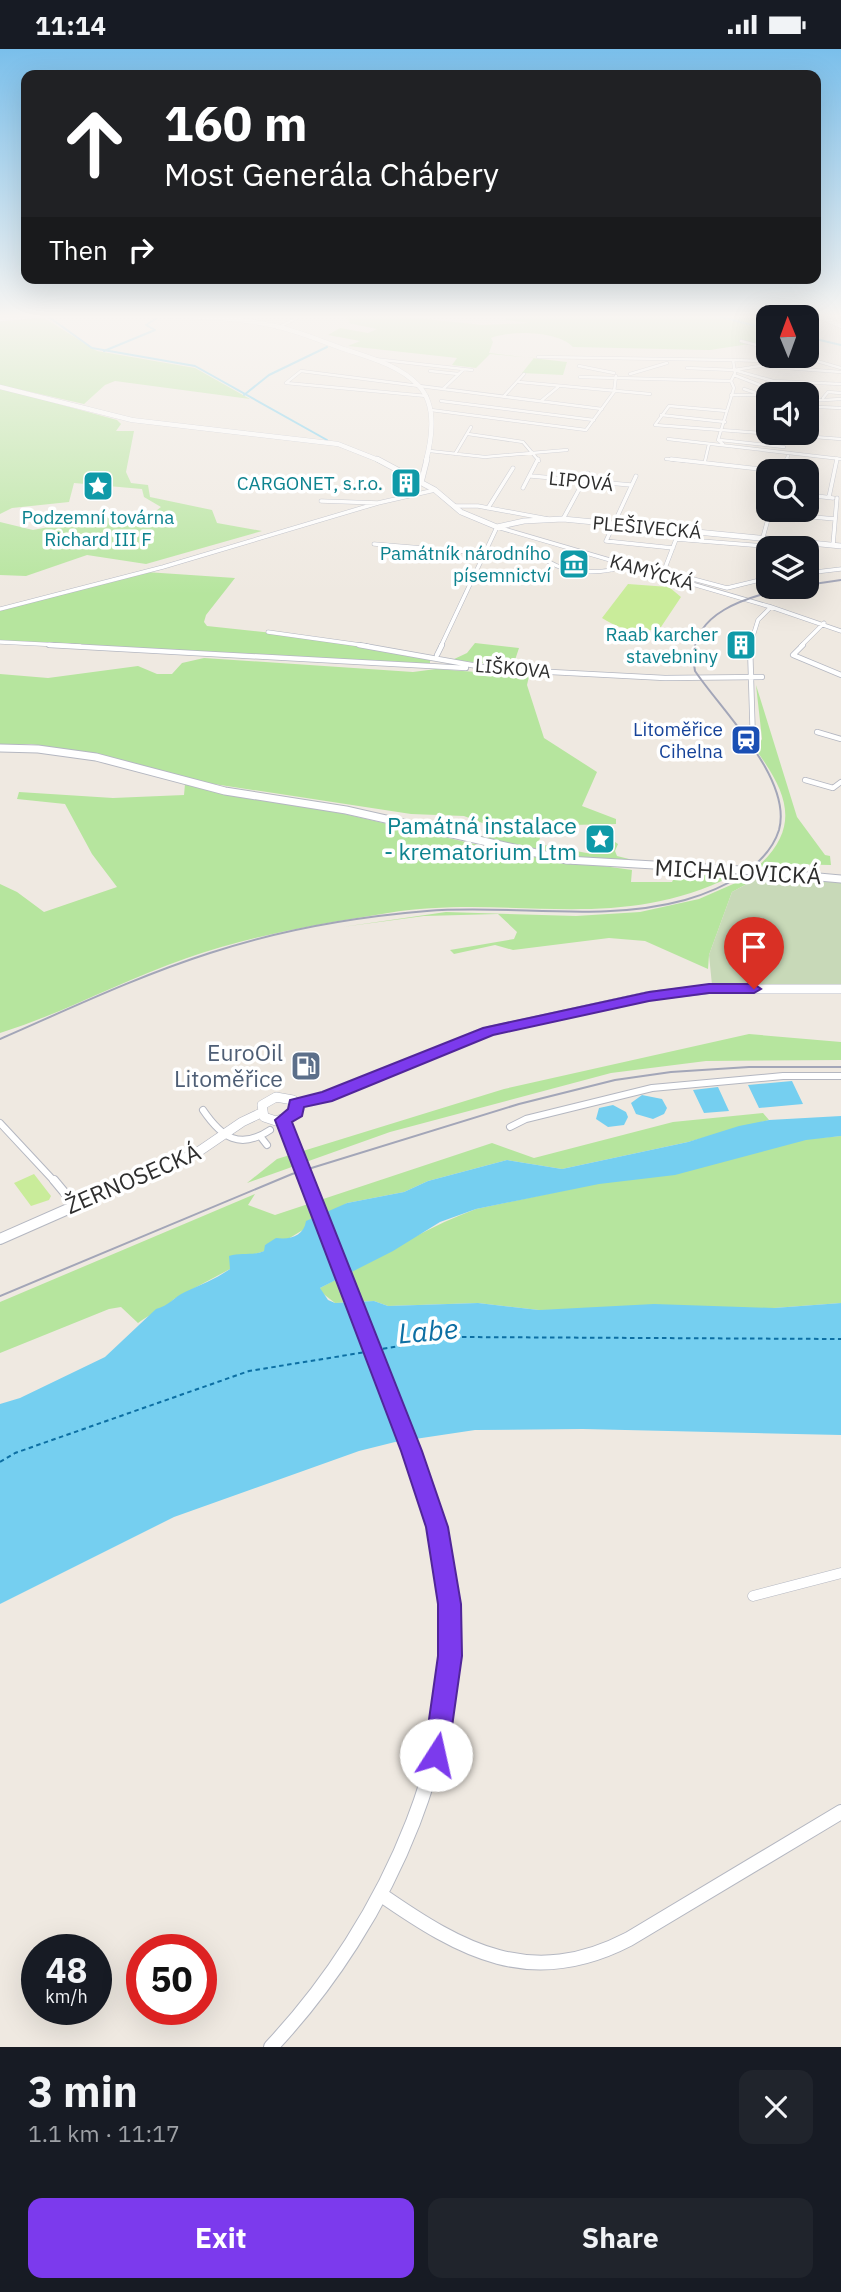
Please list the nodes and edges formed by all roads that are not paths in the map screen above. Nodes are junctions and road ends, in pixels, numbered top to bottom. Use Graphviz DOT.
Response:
graph roads {
  1 [pos="85,408"];
  2 [pos="488,408"];
  3 [pos="490,408"];
  4 [pos="597,408"];
  5 [pos="666,408"];
  6 [pos="697,408"];
  7 [pos="603,409"];
  8 [pos="431,410"];
  9 [pos="727,411"];
  10 [pos="661,415"];
  11 [pos="473,416"];
  12 [pos="594,420"];
  13 [pos="725,422"];
  14 [pos="471,427"];
  15 [pos="723,430"];
  16 [pos="468,434"];
  17 [pos="840,437"];
  18 [pos="668,439"];
  19 [pos="718,440"];
  20 [pos="709,444"];
  21 [pos="728,446"];
  22 [pos="784,447"];
  23 [pos="567,450"];
  24 [pos="429,451"];
  25 [pos="533,453"];
  26 [pos="789,453"];
  27 [pos="455,454"];
  28 [pos="666,459"];
  29 [pos="787,459"];
  30 [pos="839,459"];
  31 [pos="705,462"];
  32 [pos="513,468"];
  33 [pos="756,468"];
  34 [pos="588,473"];
  35 [pos="531,476"];
  36 [pos="636,476"];
  37 [pos="583,481"];
  38 [pos="421,483"];
  39 [pos="631,485"];
  40 [pos="523,488"];
  41 [pos="435,490"];
  42 [pos="819,496"];
  43 [pos="829,497"];
  44 [pos="839,498"];
  45 [pos="321,501"];
  46 [pos="378,503"];
  47 [pos="454,506"];
  48 [pos="488,508"];
  49 [pos="819,517"];
  50 [pos="548,519"];
  51 [pos="563,519"];
  52 [pos="835,519"];
  53 [pos="613,523"];
  54 [pos="497,527"];
  55 [pos="680,529"];
  56 [pos="756,536"];
  57 [pos="676,539"];
  58 [pos="819,543"];
  59 [pos="373,544"];
  60 [pos="756,545"];
  61 [pos="833,545"];
  62 [pos="841,546"];
  63 [pos="673,548"];
  64 [pos="485,554"];
  65 [pos="627,565"];
  66 [pos="841,569"];
  67 [pos="819,572"];
  68 [pos="756,582"];
  69 [pos="713,585"];
  70 [pos="708,589"];
  71 [pos="771,607"];
  72 [pos="0,609"];
  73 [pos="824,623"];
  74 [pos="841,631"];
  75 [pos="268,632"];
  76 [pos="0,642"];
  77 [pos="437,655"];
  78 [pos="494,669"];
  79 [pos="841,675"];
  80 [pos="762,677"];
  81 [pos="748,679"];
  82 [pos="817,733"];
  83 [pos="841,739"];
  84 [pos="753,743"];
  85 [pos="0,748"];
  86 [pos="805,780"];
  87 [pos="841,782"];
  88 [pos="841,879"];
  89 [pos="841,989"];
  90 [pos="841,1076"];
  91 [pos="296,1104"];
  92 [pos="203,1110"];
  93 [pos="261,1113"];
  94 [pos="283,1120"];
  95 [pos="0,1123"];
  96 [pos="510,1127"];
  97 [pos="270,1130"];
  98 [pos="223,1133"];
  99 [pos="260,1136"];
  100 [pos="268,1145"];
  101 [pos="74,1204"];
  102 [pos="0,1239"];
  103 [pos="841,1573"];
  104 [pos="753,1596"];
  105 [pos="841,1812"];
  106 [pos="380,1894"];
  107 [pos="271,2047"];
  1 -- 38 [label="street, KAMÝCKÁ"];
  2 -- 11 [label="street"];
  3 -- 12 [label="street"];
  4 -- 7 [label="street"];
  5 -- 10 [label="street"];
  6 -- 9 [label="street"];
  7 -- 12 [label="street"];
  8 -- 11 [label="street"];
  8 -- 24 [label="street"];
  9 -- 13 [label="street"];
  10 -- 13 [label="street"];
  10 -- 15 [label="street"];
  11 -- 12 [label="street"];
  13 -- 15 [label="street"];
  14 -- 16 [label="street"];
  15 -- 17 [label="street"];
  15 -- 19 [label="street"];
  16 -- 25 [label="street"];
  16 -- 27 [label="street"];
  18 -- 20 [label="street"];
  19 -- 21 [label="street"];
  19 -- 22 [label="street"];
  20 -- 21 [label="street"];
  20 -- 31 [label="street"];
  21 -- 26 [label="street"];
  23 -- 25 [label="street"];
  24 -- 27 [label="street"];
  24 -- 38 [label="street"];
  25 -- 27 [label="street"];
  25 -- 35 [label="street"];
  26 -- 29 [label="street"];
  26 -- 30 [label="street"];
  28 -- 31 [label="street"];
  30 -- 43 [label="street"];
  31 -- 33 [label="street"];
  32 -- 48 [label="street"];
  34 -- 37 [label="street"];
  35 -- 37 [label="street, LIPOVÁ"];
  35 -- 40 [label="street"];
  36 -- 39 [label="street"];
  37 -- 39 [label="street, LIPOVÁ"];
  37 -- 51 [label="street"];
  38 -- 41 [label="street, KAMÝCKÁ"];
  39 -- 53 [label="street"];
  41 -- 46 [label="street"];
  41 -- 47 [label="street, KAMÝCKÁ"];
  42 -- 43 [label="street"];
  43 -- 44 [label="street"];
  44 -- 52 [label="street"];
  45 -- 46 [label="street"];
  46 -- 72 [label="street"];
  47 -- 48 [label="street, PLEŠIVECKÁ"];
  47 -- 54 [label="street, KAMÝCKÁ"];
  48 -- 50 [label="street, PLEŠIVECKÁ"];
  49 -- 52 [label="street"];
  50 -- 51 [label="street, PLEŠIVECKÁ"];
  50 -- 54 [label="street"];
  51 -- 53 [label="street, PLEŠIVECKÁ"];
  52 -- 61 [label="street"];
  53 -- 55 [label="street, PLEŠIVECKÁ"];
  53 -- 63 [label="street"];
  54 -- 64 [label="street"];
  54 -- 65 [label="street, KAMÝCKÁ"];
  55 -- 56 [label="street, PLEŠIVECKÁ"];
  55 -- 57 [label="street"];
  57 -- 60 [label="street"];
  57 -- 63 [label="street"];
  58 -- 61 [label="street, PLEŠIVECKÁ"];
  59 -- 64 [label="street"];
  61 -- 62 [label="street, PLEŠIVECKÁ"];
  63 -- 69 [label="street"];
  64 -- 65 [label="street"];
  64 -- 77 [label="street"];
  65 -- 70 [label="street, KAMÝCKÁ"];
  66 -- 67 [label="street"];
  68 -- 69 [label="street"];
  69 -- 70 [label="street"];
  70 -- 71 [label="street, KAMÝCKÁ"];
  71 -- 73 [label="street, KAMÝCKÁ"];
  71 -- 81 [label="street"];
  73 -- 74 [label="street, KAMÝCKÁ"];
  73 -- 79 [label="street"];
  75 -- 78 [label="street, LIŠKOVA"];
  76 -- 78 [label="street"];
  78 -- 81 [label="street, LIŠKOVA"];
  80 -- 81 [label="street, LIŠKOVA"];
  81 -- 84 [label="street"];
  82 -- 83 [label="street"];
  85 -- 88 [label="street, MICHALOVICKÁ, bridge"];
  86 -- 87 [label="street"];
  89 -- 91 [label="street, ŽERNOSECKÁ"];
  90 -- 96 [label="street"];
  91 -- 93 [label="street, ŽERNOSECKÁ"];
  91 -- 94 [label="street"];
  92 -- 98 [label="street"];
  93 -- 94 [label="street"];
  93 -- 98 [label="street, ŽERNOSECKÁ"];
  94 -- 106 [label="street, bridge"];
  95 -- 101 [label="street"];
  97 -- 99 [label="street"];
  98 -- 99 [label="street"];
  98 -- 101 [label="street, ŽERNOSECKÁ"];
  99 -- 100 [label="street"];
  101 -- 102 [label="street, ŽERNOSECKÁ"];
  103 -- 104 [label="street"];
  105 -- 106 [label="street"];
  106 -- 107 [label="street"];
}
